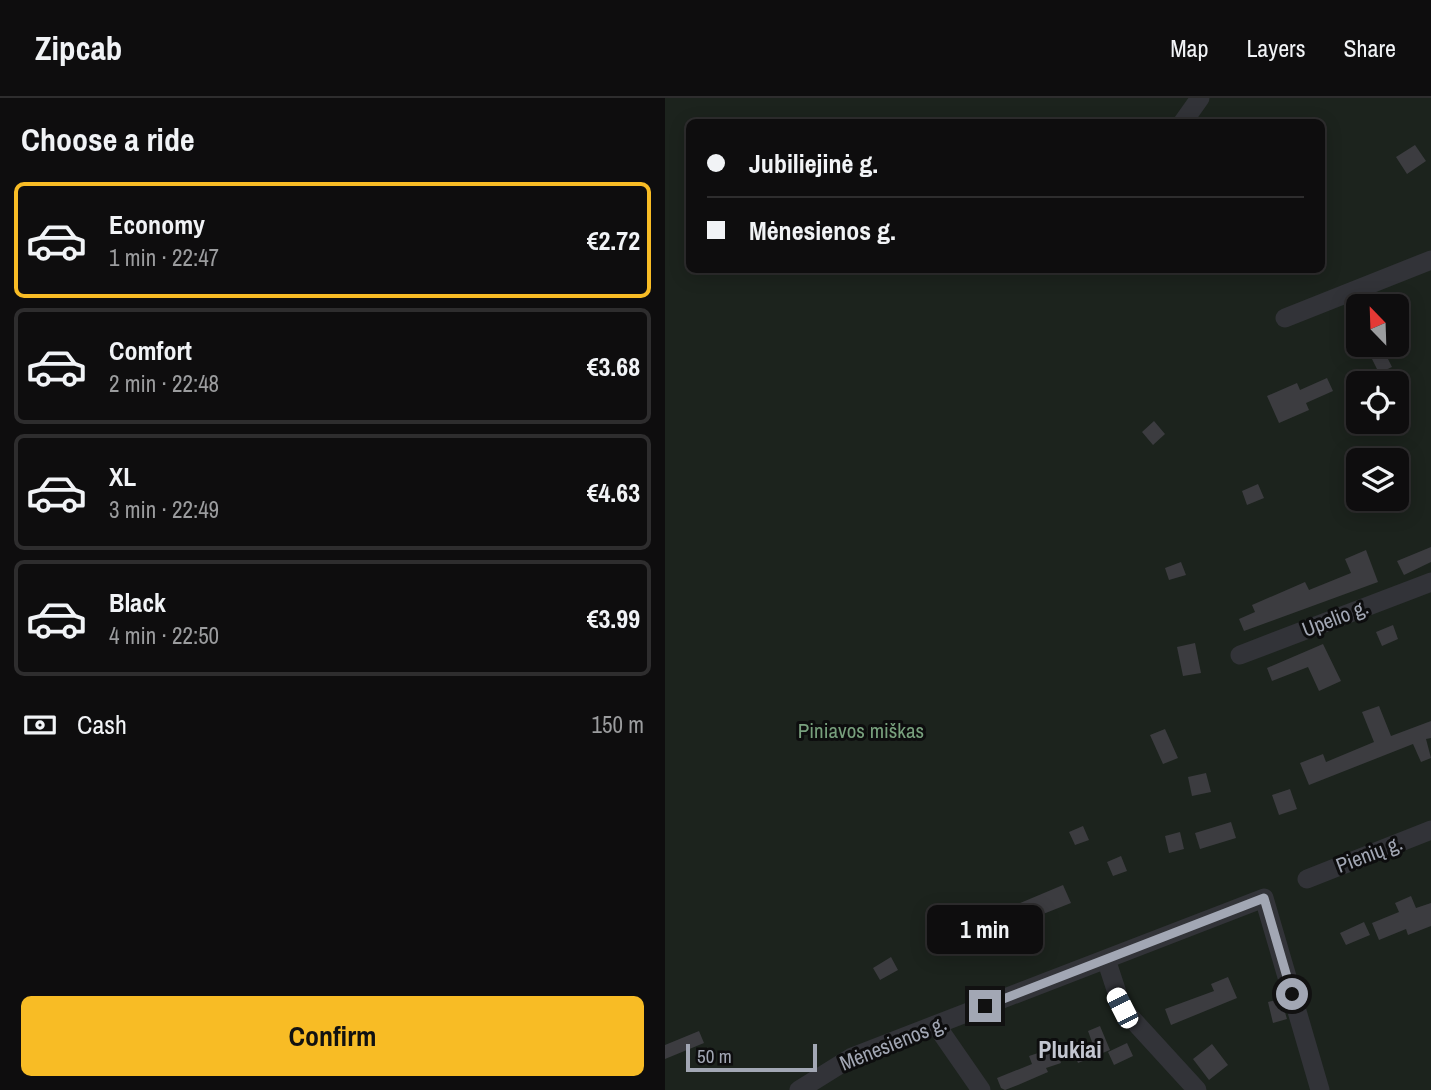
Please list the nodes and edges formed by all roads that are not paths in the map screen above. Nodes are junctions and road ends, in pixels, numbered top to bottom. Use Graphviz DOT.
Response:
graph roads {
  1 [pos="1201,98"];
  2 [pos="1186,119"];
  3 [pos="1431,260"];
  4 [pos="1285,318"];
  5 [pos="1431,582"];
  6 [pos="1240,655"];
  7 [pos="1431,830"];
  8 [pos="1307,879"];
  9 [pos="1106,958"];
  10 [pos="936,1025"];
  11 [pos="799,1090"];
  12 [pos="981,1090"];
  13 [pos="1197,1090"];
  14 [pos="1320,1090"];
  1 -- 2 [label="street"];
  3 -- 4 [label="street"];
  5 -- 6 [label="street, Upelio g."];
  7 -- 8 [label="street, Pienių g."];
  9 -- 10 [label="street, Mėnesienos g."];
  9 -- 13 [label="street"];
  9 -- 14 [label="street, Mėnesienos g."];
  10 -- 11 [label="street, Mėnesienos g."];
  10 -- 12 [label="street"];
}
